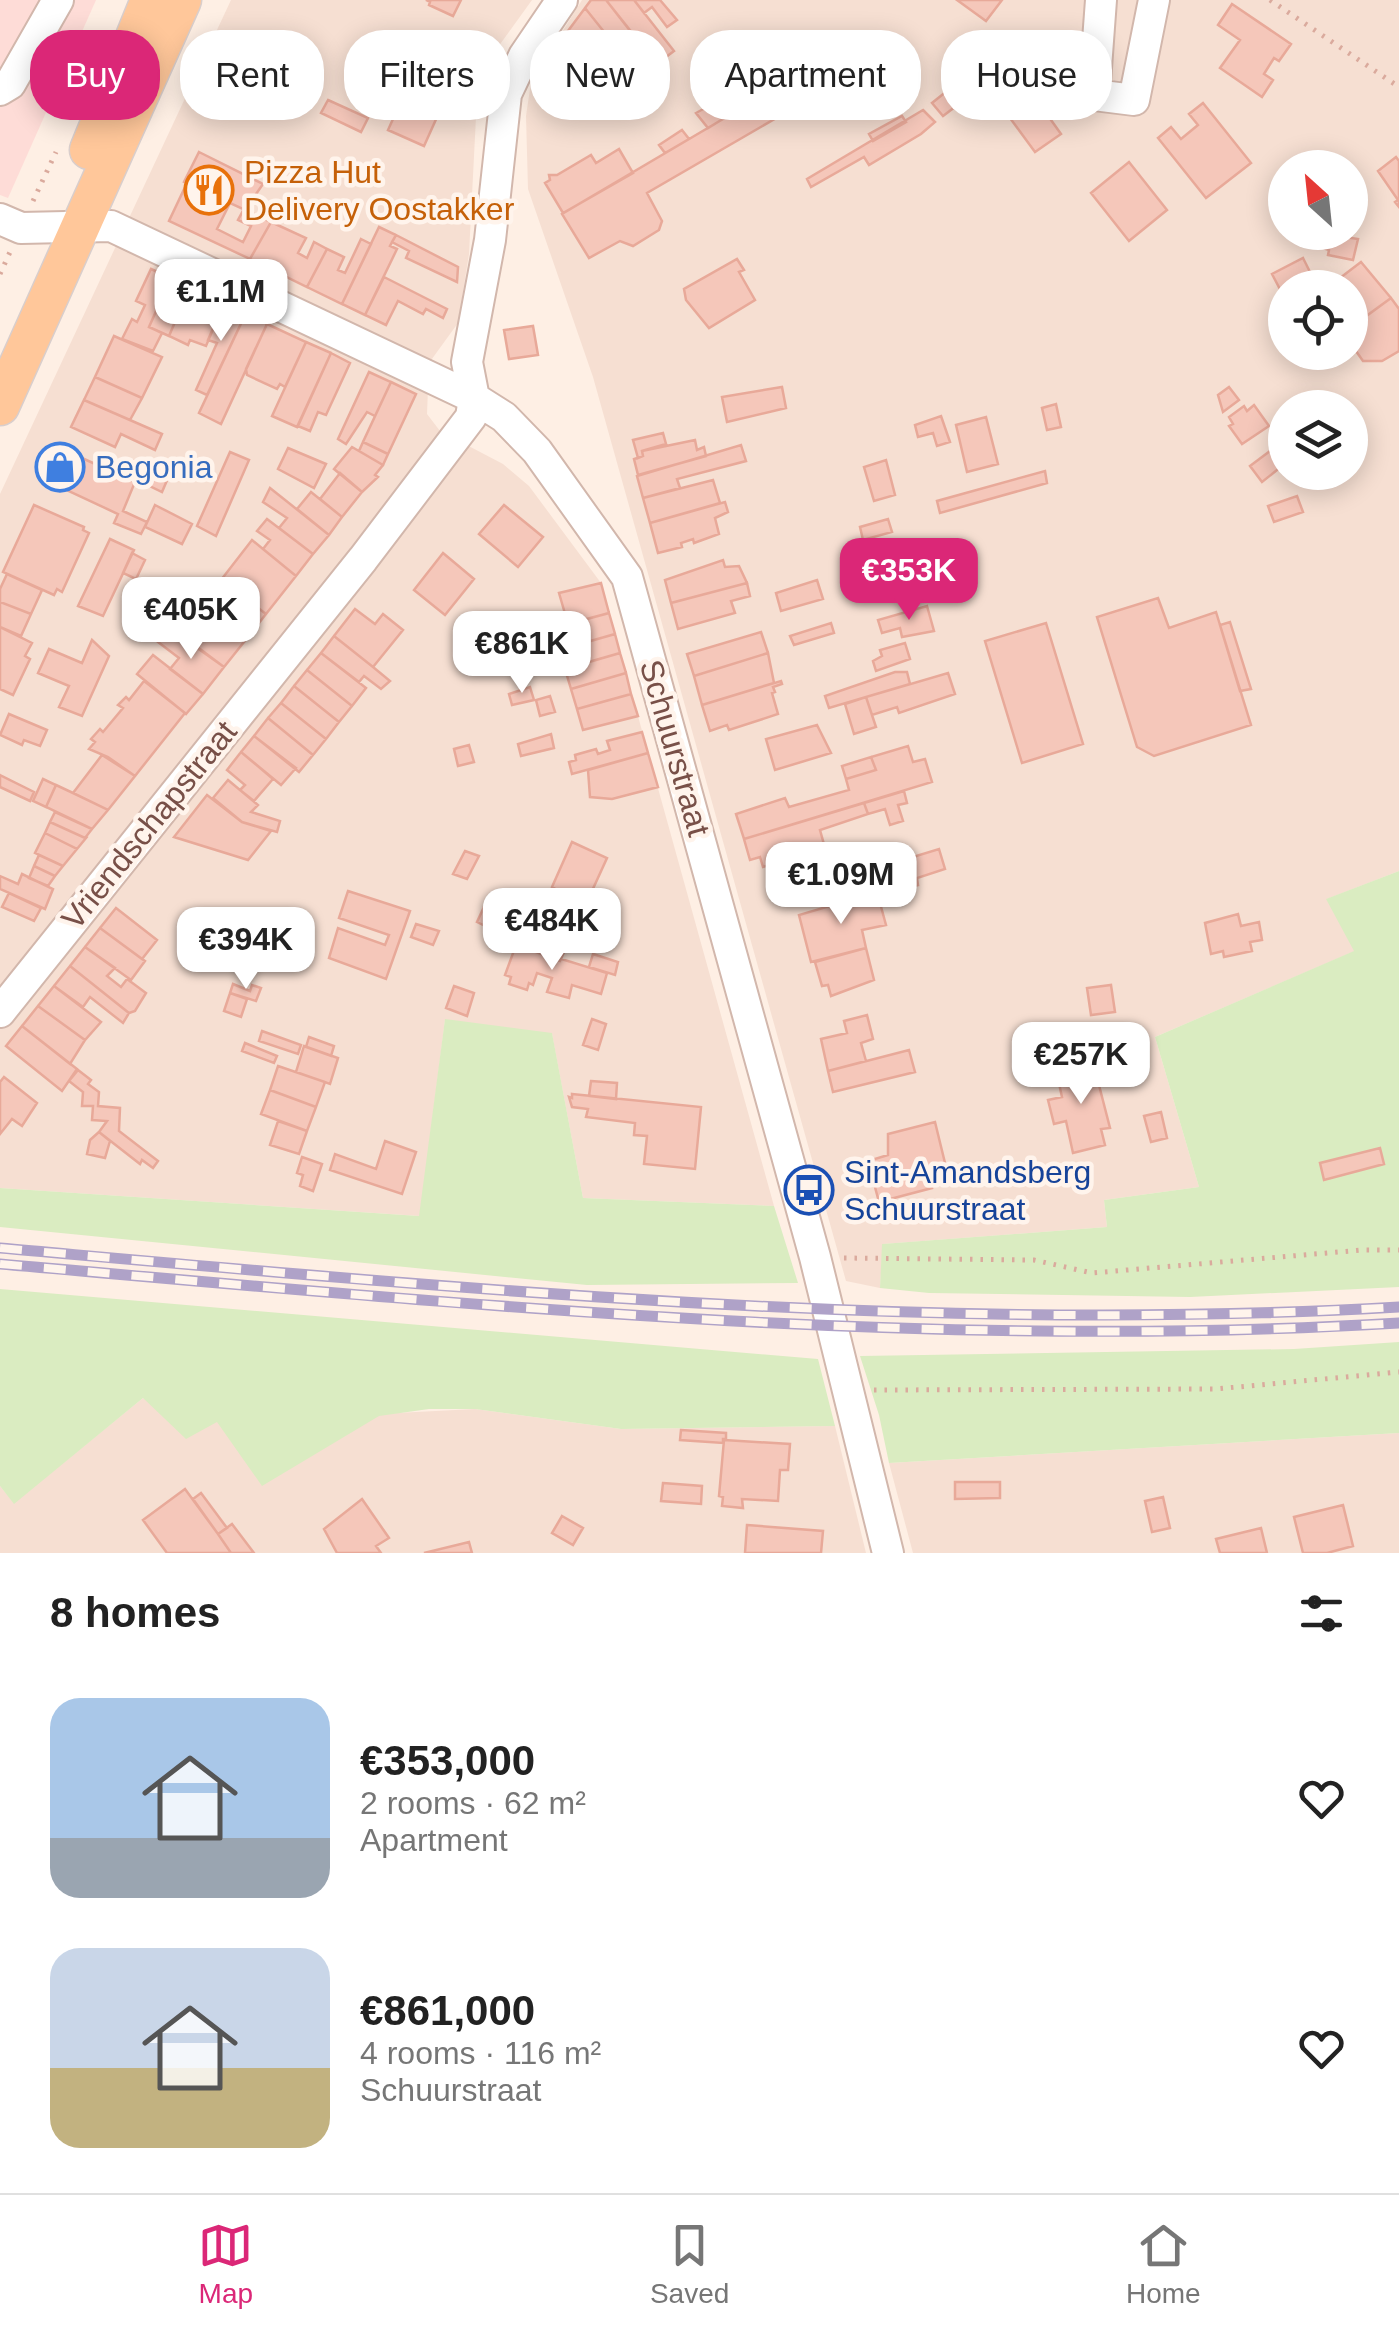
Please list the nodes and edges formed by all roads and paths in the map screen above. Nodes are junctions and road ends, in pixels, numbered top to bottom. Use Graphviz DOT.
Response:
graph roads {
  1 [pos="58,0"];
  2 [pos="150,0"];
  3 [pos="182,0"];
  4 [pos="562,0"];
  5 [pos="1100,0"];
  6 [pos="1154,0"];
  7 [pos="1270,0"];
  8 [pos="1399,87"];
  9 [pos="0,90"];
  10 [pos="0,219"];
  11 [pos="68,226"];
  12 [pos="0,346"];
  13 [pos="474,398"];
  14 [pos="0,406"];
  15 [pos="0,1012"];
  16 [pos="1399,1250"];
  17 [pos="815,1257"];
  18 [pos="1399,1372"];
  19 [pos="846,1390"];
  20 [pos="888,1553"];
  1 -- 9 [label="street"];
  2 -- 11 [label="main road"];
  3 -- 11 [label="main road"];
  4 -- 13 [label="street"];
  5 -- 6 [label="street"];
  7 -- 8 [label="path"];
  10 -- 11 [label="street, Schuurstraat"];
  11 -- 12 [label="main road"];
  11 -- 13 [label="street, Schuurstraat"];
  11 -- 14 [label="main road"];
  13 -- 15 [label="street, Vriendschapstraat"];
  13 -- 17 [label="street, Schuurstraat"];
  16 -- 17 [label="path"];
  17 -- 19 [label="street, Schuurstraat"];
  18 -- 19 [label="path"];
  19 -- 20 [label="street, Schuurstraat"];
}
